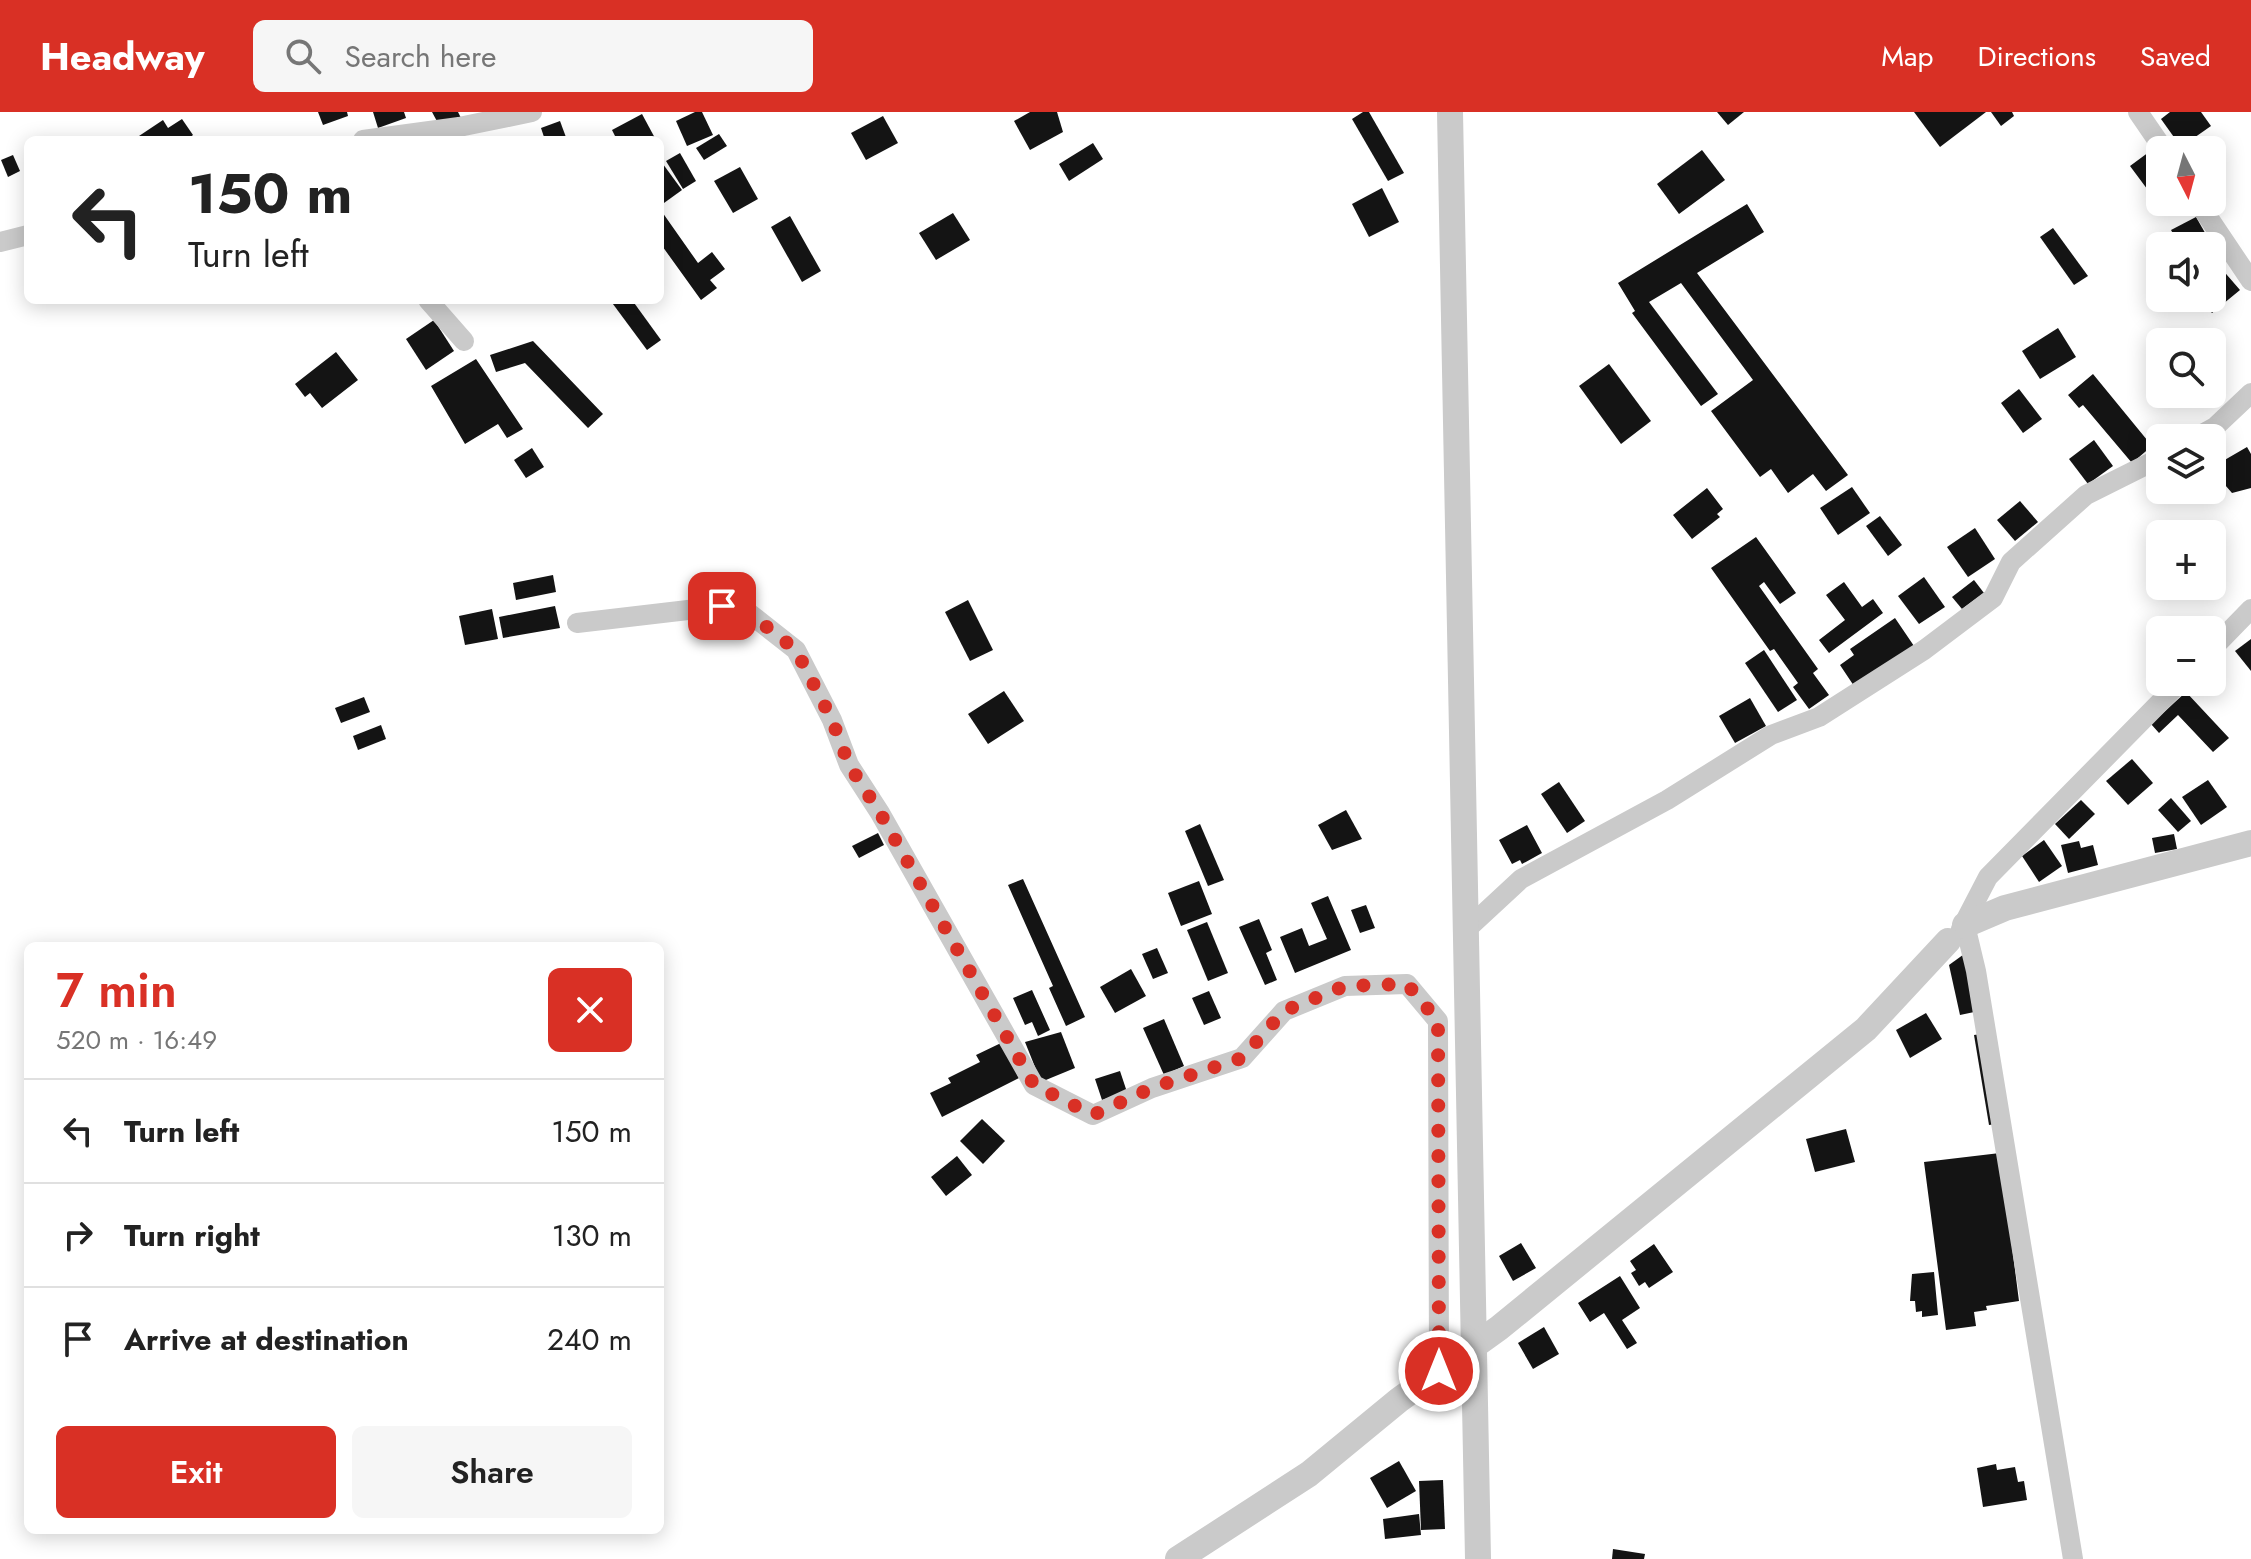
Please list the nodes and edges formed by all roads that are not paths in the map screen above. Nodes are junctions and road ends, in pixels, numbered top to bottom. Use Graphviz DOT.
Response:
graph roads {
  1 [pos="532,112"];
  2 [pos="1450,112"];
  3 [pos="2138,112"];
  4 [pos="393,136"];
  5 [pos="2154,136"];
  6 [pos="2207,216"];
  7 [pos="24,236"];
  8 [pos="0,242"];
  9 [pos="2251,281"];
  10 [pos="432,304"];
  11 [pos="464,341"];
  12 [pos="2251,393"];
  13 [pos="2218,424"];
  14 [pos="2146,465"];
  15 [pos="2251,609"];
  16 [pos="577,623"];
  17 [pos="2226,635"];
  18 [pos="2166,696"];
  19 [pos="2251,843"];
  20 [pos="1466,930"];
  21 [pos="1957,933"];
  22 [pos="1473,1346"];
  23 [pos="1439,1371"];
  24 [pos="1178,1559"];
  25 [pos="1478,1559"];
  26 [pos="2073,1559"];
  1 -- 4 [label="street"];
  2 -- 20 [label="street"];
  3 -- 5 [label="street"];
  6 -- 9 [label="street"];
  7 -- 8 [label="street"];
  10 -- 11 [label="street"];
  12 -- 13 [label="street"];
  14 -- 20 [label="street"];
  15 -- 17 [label="street"];
  16 -- 23 [label="street"];
  18 -- 21 [label="street"];
  19 -- 21 [label="street"];
  20 -- 22 [label="street"];
  21 -- 22 [label="street"];
  21 -- 26 [label="street"];
  22 -- 23 [label="street"];
  22 -- 25 [label="street"];
  23 -- 24 [label="street"];
}
